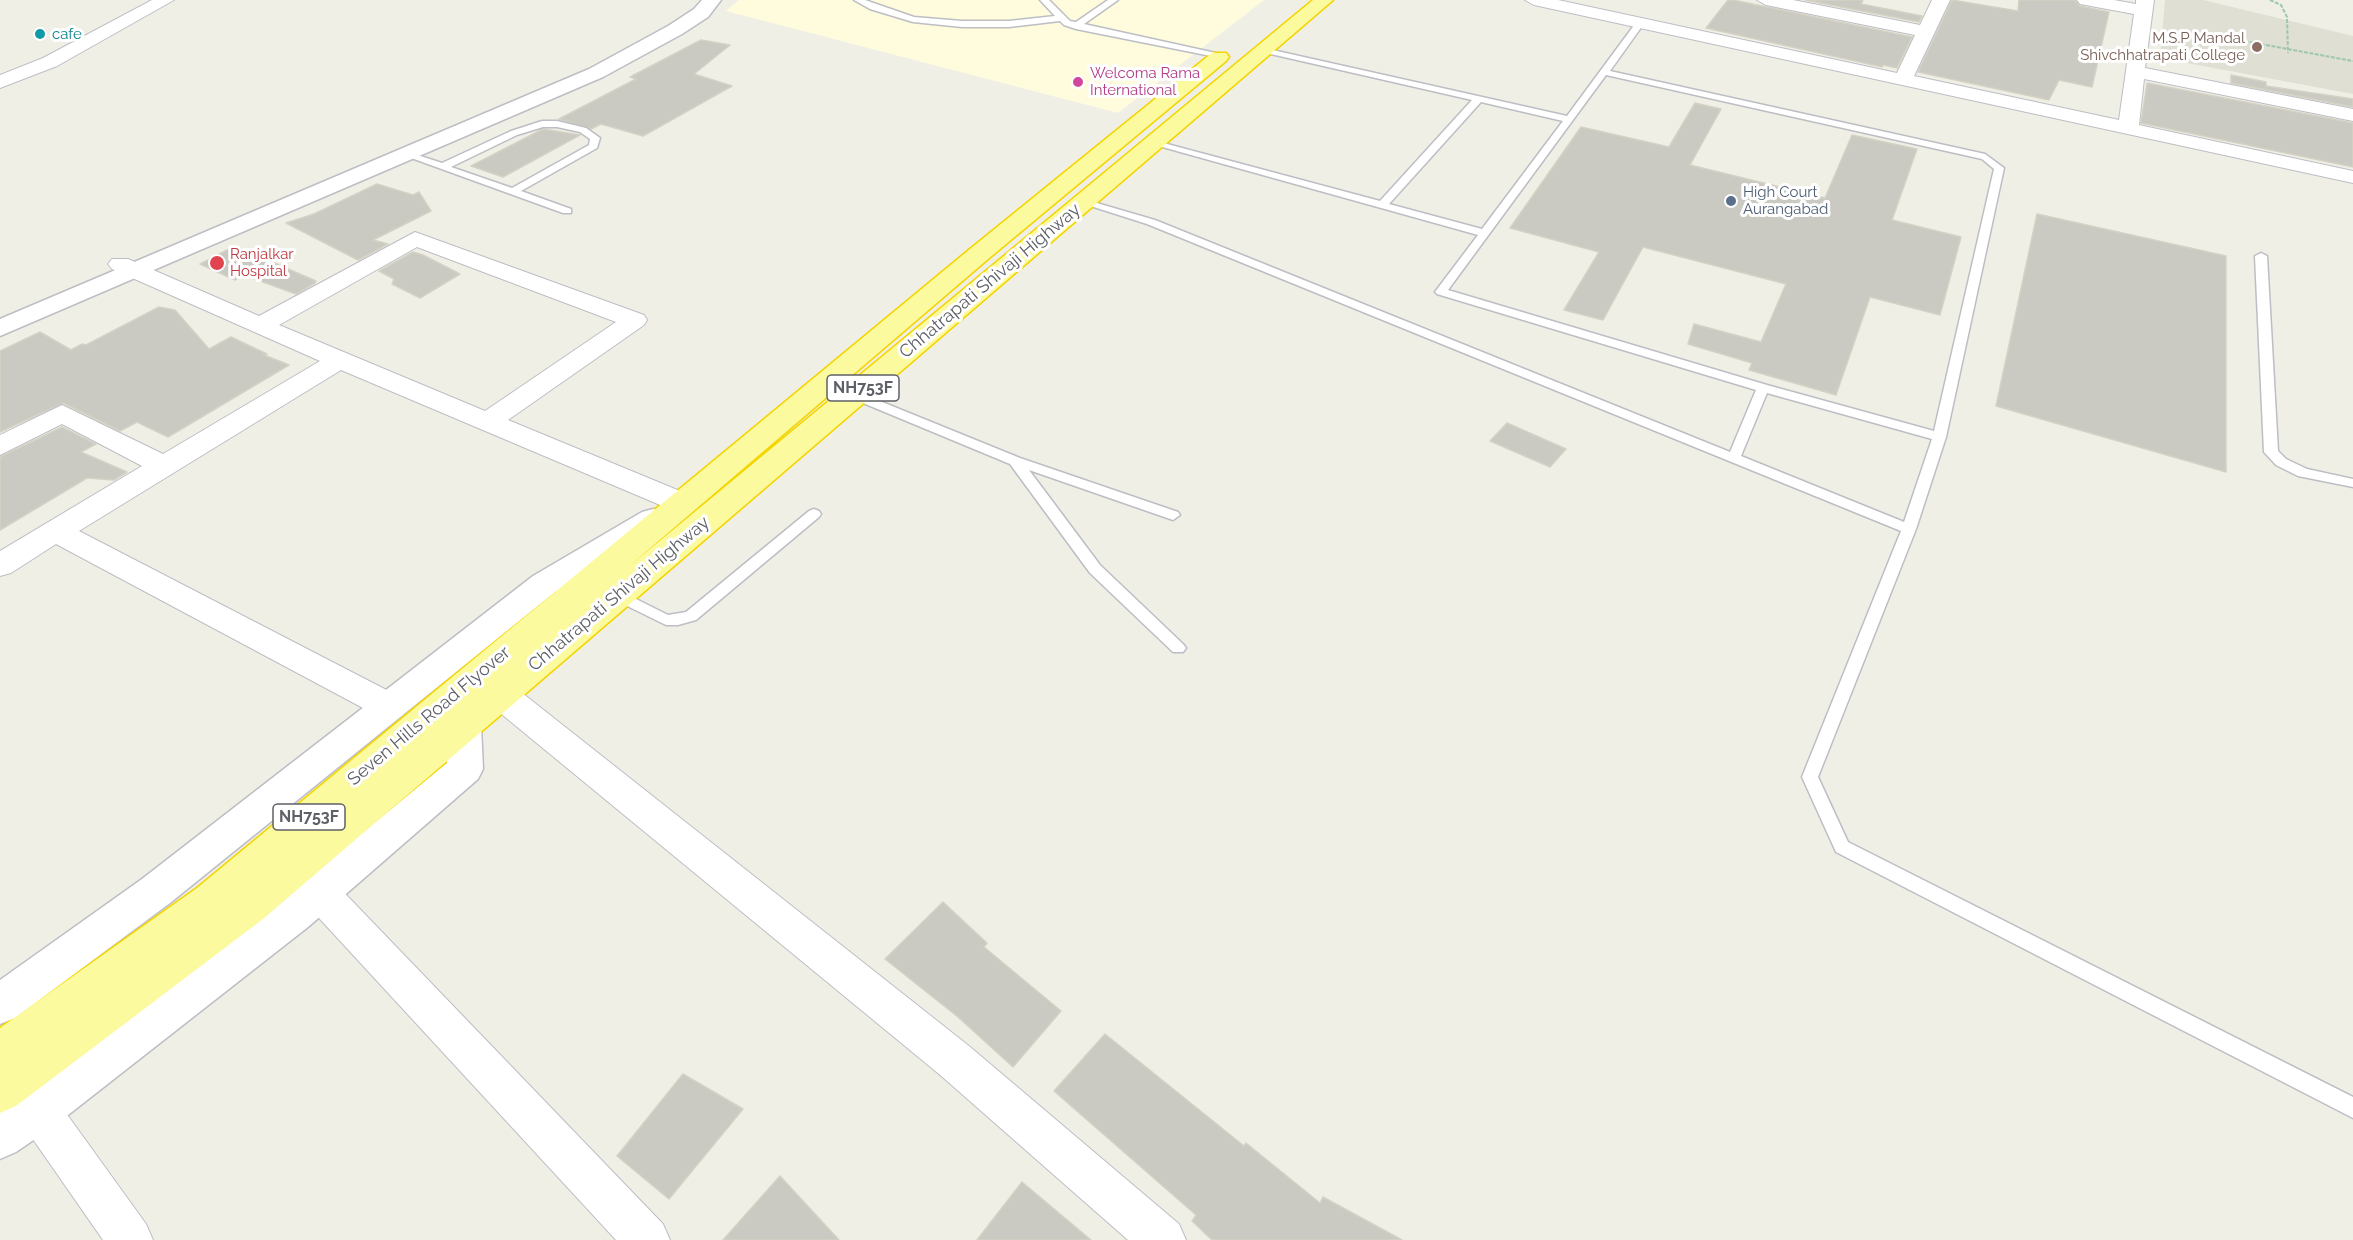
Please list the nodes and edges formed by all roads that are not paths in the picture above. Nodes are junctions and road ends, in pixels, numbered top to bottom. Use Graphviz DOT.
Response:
graph roads {
  1 [pos="165,0"];
  2 [pos="692,0"];
  3 [pos="712,0"];
  4 [pos="858,0"];
  5 [pos="1044,0"];
  6 [pos="1114,0"];
  7 [pos="1290,0"];
  8 [pos="1324,0"];
  9 [pos="1534,0"];
  10 [pos="1766,0"];
  11 [pos="1941,0"];
  12 [pos="2086,0"];
  13 [pos="1582,4"];
  14 [pos="2144,5"];
  15 [pos="1061,18"];
  16 [pos="1641,22"];
  17 [pos="1076,26"];
  18 [pos="1925,31"];
  19 [pos="1262,49"];
  20 [pos="626,53"];
  21 [pos="1221,55"];
  22 [pos="1604,72"];
  23 [pos="2136,72"];
  24 [pos="1903,79"];
  25 [pos="0,82"];
  26 [pos="1479,98"];
  27 [pos="2353,115"];
  28 [pos="1568,119"];
  29 [pos="2128,128"];
  30 [pos="1153,142"];
  31 [pos="408,155"];
  32 [pos="442,167"];
  33 [pos="2353,177"];
  34 [pos="513,192"];
  35 [pos="1083,202"];
  36 [pos="1382,205"];
  37 [pos="567,211"];
  38 [pos="1484,233"];
  39 [pos="2261,256"];
  40 [pos="128,267"];
  41 [pos="0,316"];
  42 [pos="261,325"];
  43 [pos="0,328"];
  44 [pos="339,360"];
  45 [pos="1763,388"];
  46 [pos="855,395"];
  47 [pos="487,422"];
  48 [pos="1939,437"];
  49 [pos="0,446"];
  50 [pos="1734,458"];
  51 [pos="1016,461"];
  52 [pos="164,466"];
  53 [pos="2353,483"];
  54 [pos="682,502"];
  55 [pos="814,514"];
  56 [pos="1173,515"];
  57 [pos="1909,529"];
  58 [pos="55,531"];
  59 [pos="0,565"];
  60 [pos="613,580"];
  61 [pos="1178,648"];
  62 [pos="500,694"];
  63 [pos="390,707"];
  64 [pos="464,725"];
  65 [pos="319,892"];
  66 [pos="0,1004"];
  67 [pos="0,1054"];
  68 [pos="0,1091"];
  69 [pos="2353,1108"];
  70 [pos="38,1110"];
  71 [pos="0,1136"];
  72 [pos="130,1240"];
  73 [pos="647,1240"];
  74 [pos="1163,1240"];
  1 -- 25 [label="street"];
  2 -- 20 [label="street"];
  3 -- 20 [label="street"];
  4 -- 15 [label="lane"];
  5 -- 15 [label="lane"];
  6 -- 17 [label="lane"];
  7 -- 21 [label="highway, Chhatrapati Shivaji Highway / NH753F"];
  8 -- 19 [label="highway, Chhatrapati Shivaji Highway / NH753F"];
  9 -- 13 [label="street"];
  10 -- 18 [label="street"];
  11 -- 18 [label="street"];
  12 -- 14 [label="street"];
  13 -- 16 [label="street"];
  14 -- 23 [label="street"];
  15 -- 17 [label="lane"];
  16 -- 22 [label="lane"];
  16 -- 24 [label="street"];
  17 -- 21 [label="lane"];
  18 -- 24 [label="street"];
  19 -- 26 [label="lane"];
  19 -- 30 [label="highway, Chhatrapati Shivaji Highway / NH753F"];
  20 -- 31 [label="street"];
  20 -- 40 [label="street"];
  21 -- 54 [label="highway, Chhatrapati Shivaji Highway / NH753F"];
  22 -- 28 [label="lane"];
  22 -- 48 [label="lane"];
  23 -- 27 [label="street"];
  23 -- 29 [label="street"];
  24 -- 29 [label="street"];
  26 -- 28 [label="lane"];
  26 -- 36 [label="lane"];
  28 -- 38 [label="lane"];
  29 -- 33 [label="street"];
  30 -- 35 [label="highway, Chhatrapati Shivaji Highway / NH753F"];
  30 -- 36 [label="lane"];
  31 -- 32 [label="lane"];
  31 -- 40 [label="street"];
  32 -- 34 [label="lane"];
  32 -- 34 [label="lane"];
  34 -- 37 [label="lane"];
  35 -- 46 [label="highway, Chhatrapati Shivaji Highway / NH753F"];
  35 -- 50 [label="lane"];
  36 -- 38 [label="lane"];
  38 -- 45 [label="lane"];
  39 -- 53 [label="lane"];
  40 -- 41 [label="street"];
  40 -- 42 [label="street"];
  40 -- 43 [label="street"];
  42 -- 44 [label="street"];
  42 -- 47 [label="street"];
  44 -- 47 [label="street"];
  44 -- 52 [label="street"];
  45 -- 48 [label="lane"];
  45 -- 50 [label="lane"];
  46 -- 51 [label="lane"];
  46 -- 60 [label="highway, Chhatrapati Shivaji Highway / NH753F"];
  47 -- 54 [label="street"];
  48 -- 57 [label="lane"];
  49 -- 52 [label="street"];
  50 -- 57 [label="lane"];
  51 -- 56 [label="lane"];
  51 -- 61 [label="lane"];
  52 -- 58 [label="street"];
  54 -- 60 [label="highway, Seven Hills Road Flyover / NH753F"];
  54 -- 63 [label="street"];
  55 -- 60 [label="lane"];
  57 -- 69 [label="lane"];
  58 -- 59 [label="street"];
  58 -- 63 [label="street"];
  60 -- 62 [label="highway, Chhatrapati Shivaji Highway / NH753F"];
  60 -- 67 [label="highway, Seven Hills Road Flyover / NH753F"];
  62 -- 64 [label="highway, Chhatrapati Shivaji Highway / NH753F"];
  62 -- 74 [label="street"];
  63 -- 66 [label="street"];
  64 -- 65 [label="street"];
  64 -- 68 [label="highway, Seven Hills Road Flyover / NH753F"];
  65 -- 70 [label="street"];
  65 -- 73 [label="street"];
  70 -- 71 [label="street"];
  70 -- 72 [label="street"];
}
